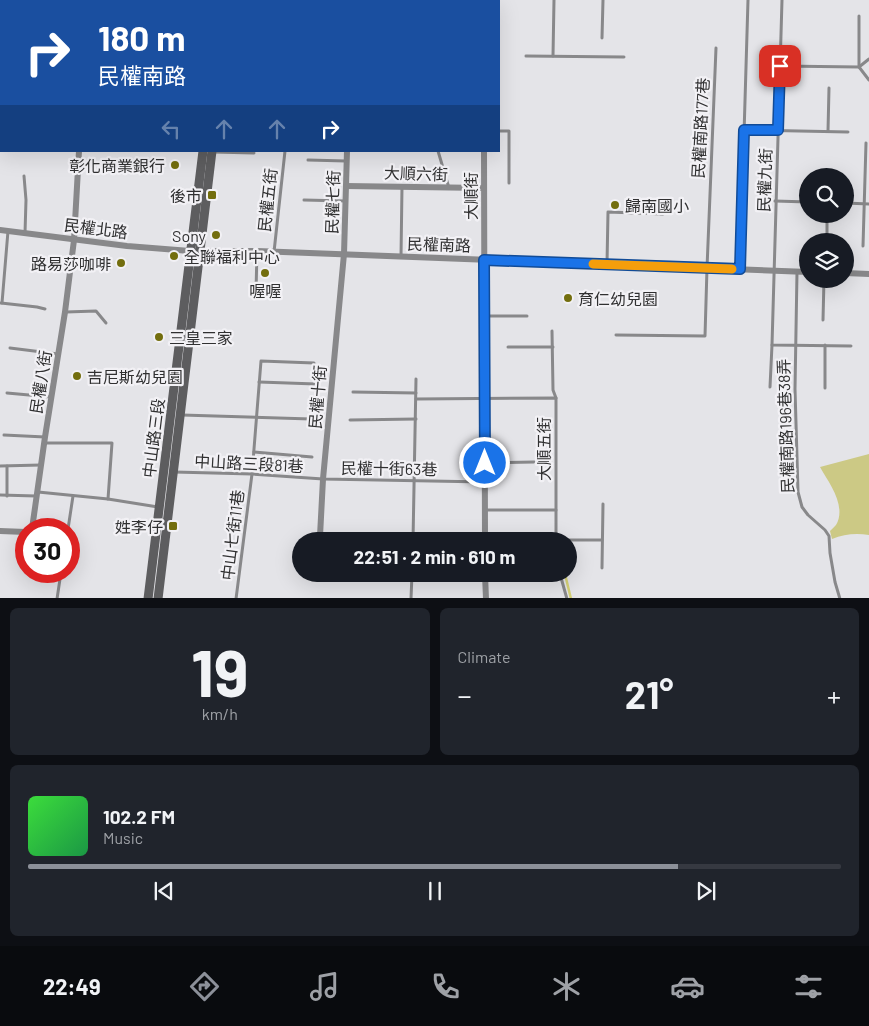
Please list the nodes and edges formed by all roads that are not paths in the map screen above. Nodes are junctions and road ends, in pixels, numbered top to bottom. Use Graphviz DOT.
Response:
graph roads {
  1 [pos="554,0"];
  2 [pos="602,0"];
  3 [pos="748,0"];
  4 [pos="782,0"];
  5 [pos="859,16"];
  6 [pos="602,38"];
  7 [pos="716,48"];
  8 [pos="526,56"];
  9 [pos="553,56"];
  10 [pos="624,57"];
  11 [pos="869,59"];
  12 [pos="780,66"];
  13 [pos="858,67"];
  14 [pos="869,80"];
  15 [pos="829,88"];
  16 [pos="744,130"];
  17 [pos="778,130"];
  18 [pos="828,131"];
  19 [pos="500,132"];
  20 [pos="848,132"];
  21 [pos="866,143"];
  22 [pos="79,152"];
  23 [pos="209,152"];
  24 [pos="285,152"];
  25 [pos="347,152"];
  26 [pos="438,152"];
  27 [pos="484,152"];
  28 [pos="254,153"];
  29 [pos="308,160"];
  30 [pos="347,161"];
  31 [pos="24,176"];
  32 [pos="509,183"];
  33 [pos="346,186"];
  34 [pos="402,187"];
  35 [pos="449,188"];
  36 [pos="484,188"];
  37 [pos="304,200"];
  38 [pos="346,201"];
  39 [pos="775,201"];
  40 [pos="799,202"];
  41 [pos="854,203"];
  42 [pos="864,204"];
  43 [pos="869,204"];
  44 [pos="663,214"];
  45 [pos="0,230"];
  46 [pos="8,231"];
  47 [pos="25,233"];
  48 [pos="74,240"];
  49 [pos="863,246"];
  50 [pos="190,251"];
  51 [pos="200,251"];
  52 [pos="257,251"];
  53 [pos="274,252"];
  54 [pos="344,254"];
  55 [pos="401,257"];
  56 [pos="484,260"];
  57 [pos="607,264"];
  58 [pos="0,267"];
  59 [pos="6,267"];
  60 [pos="707,268"];
  61 [pos="740,269"];
  62 [pos="773,270"];
  63 [pos="797,271"];
  64 [pos="854,273"];
  65 [pos="869,274"];
  66 [pos="824,288"];
  67 [pos="256,292"];
  68 [pos="1,303"];
  69 [pos="45,309"];
  70 [pos="65,312"];
  71 [pos="484,316"];
  72 [pos="527,316"];
  73 [pos="823,320"];
  74 [pos="106,323"];
  75 [pos="552,331"];
  76 [pos="616,335"];
  77 [pos="772,345"];
  78 [pos="796,345"];
  79 [pos="825,345"];
  80 [pos="552,346"];
  81 [pos="851,346"];
  82 [pos="508,347"];
  83 [pos="10,348"];
  84 [pos="58,354"];
  85 [pos="314,363"];
  86 [pos="416,379"];
  87 [pos="259,382"];
  88 [pos="316,384"];
  89 [pos="770,387"];
  90 [pos="825,388"];
  91 [pos="353,392"];
  92 [pos="7,393"];
  93 [pos="416,393"];
  94 [pos="51,397"];
  95 [pos="485,398"];
  96 [pos="556,398"];
  97 [pos="416,399"];
  98 [pos="181,415"];
  99 [pos="257,417"];
  100 [pos="311,419"];
  101 [pos="350,420"];
  102 [pos="416,420"];
  103 [pos="4,435"];
  104 [pos="45,440"];
  105 [pos="254,452"];
  106 [pos="312,457"];
  107 [pos="534,462"];
  108 [pos="485,463"];
  109 [pos="41,465"];
  110 [pos="0,466"];
  111 [pos="6,466"];
  112 [pos="174,472"];
  113 [pos="252,474"];
  114 [pos="323,479"];
  115 [pos="414,481"];
  116 [pos="485,482"];
  117 [pos="37,494"];
  118 [pos="0,496"];
  119 [pos="7,496"];
  120 [pos="73,496"];
  121 [pos="108,499"];
  122 [pos="602,504"];
  123 [pos="159,507"];
  124 [pos="485,510"];
  125 [pos="556,510"];
  126 [pos="34,518"];
  127 [pos="70,518"];
  128 [pos="0,531"];
  129 [pos="15,532"];
  130 [pos="320,532"];
  131 [pos="413,532"];
  132 [pos="485,532"];
  133 [pos="556,532"];
  134 [pos="602,540"];
  135 [pos="577,541"];
  136 [pos="602,568"];
  137 [pos="412,582"];
  138 [pos="486,582"];
  139 [pos="562,582"];
  140 [pos="59,583"];
  141 [pos="57,598"];
  142 [pos="148,598"];
  143 [pos="158,598"];
  144 [pos="236,598"];
  145 [pos="412,598"];
  146 [pos="486,598"];
  147 [pos="567,598"];
  148 [pos="840,598"];
  1 -- 9 [label="lane"];
  2 -- 6 [label="lane"];
  3 -- 16 [label="lane"];
  4 -- 12 [label="lane, 民權九街"];
  5 -- 13 [label="lane"];
  7 -- 60 [label="lane, 民權南路177巷"];
  8 -- 9 [label="lane"];
  9 -- 10 [label="lane"];
  11 -- 13 [label="lane"];
  12 -- 13 [label="lane"];
  12 -- 17 [label="lane, 民權九街"];
  13 -- 14 [label="lane"];
  15 -- 18 [label="lane"];
  16 -- 17 [label="lane"];
  16 -- 61 [label="lane"];
  17 -- 18 [label="lane"];
  17 -- 39 [label="lane, 民權九街"];
  18 -- 20 [label="lane"];
  19 -- 32 [label="lane"];
  21 -- 42 [label="lane"];
  22 -- 48 [label="street, 民權八街"];
  23 -- 28 [label="lane"];
  23 -- 50 [label="main road, 中山路三段"];
  23 -- 51 [label="main road, 中山路三段"];
  24 -- 53 [label="lane, 民權五街"];
  25 -- 30 [label="street, 民權七街"];
  26 -- 35 [label="lane"];
  27 -- 36 [label="street, 大順街"];
  29 -- 30 [label="lane"];
  30 -- 33 [label="street, 民權七街"];
  31 -- 47 [label="lane"];
  33 -- 34 [label="street, 大順六街"];
  33 -- 38 [label="street, 民權七街"];
  34 -- 35 [label="street, 大順六街"];
  34 -- 55 [label="lane"];
  35 -- 36 [label="street, 大順六街"];
  36 -- 56 [label="street, 大順街"];
  37 -- 38 [label="lane"];
  38 -- 54 [label="street, 民權七街"];
  39 -- 40 [label="lane"];
  39 -- 62 [label="lane, 民權九街"];
  41 -- 42 [label="lane"];
  42 -- 43 [label="lane"];
  42 -- 49 [label="lane"];
  44 -- 57 [label="lane"];
  45 -- 46 [label="street, 民權北路"];
  46 -- 47 [label="street, 民權北路"];
  46 -- 59 [label="lane"];
  47 -- 48 [label="street, 民權北路"];
  48 -- 50 [label="street, 民權北路"];
  48 -- 70 [label="street, 民權八街"];
  50 -- 51 [label="street, 民權南路"];
  50 -- 123 [label="main road, 中山路三段"];
  51 -- 52 [label="street, 民權南路"];
  51 -- 98 [label="main road, 中山路三段"];
  52 -- 53 [label="street, 民權南路"];
  52 -- 67 [label="lane"];
  53 -- 54 [label="street, 民權南路"];
  54 -- 55 [label="street, 民權南路"];
  54 -- 114 [label="street, 民權十街"];
  55 -- 56 [label="street, 民權南路"];
  56 -- 57 [label="street, 民權南路"];
  56 -- 71 [label="street, 大順街"];
  57 -- 60 [label="street, 民權南路"];
  58 -- 59 [label="lane"];
  59 -- 68 [label="lane"];
  60 -- 61 [label="street, 民權南路"];
  60 -- 76 [label="lane, 民權南路177巷"];
  61 -- 62 [label="street, 民權南路"];
  62 -- 63 [label="street, 民權南路"];
  62 -- 77 [label="lane, 民權九街"];
  63 -- 78 [label="lane, 民權南路196巷38弄"];
  64 -- 65 [label="street"];
  66 -- 73 [label="lane"];
  68 -- 69 [label="lane"];
  70 -- 74 [label="lane"];
  70 -- 84 [label="street, 民權八街"];
  71 -- 72 [label="lane"];
  71 -- 95 [label="street, 大順街"];
  75 -- 80 [label="lane"];
  77 -- 78 [label="lane"];
  77 -- 89 [label="lane, 民權九街"];
  78 -- 79 [label="lane"];
  78 -- 148 [label="lane, 民權南路196巷38弄"];
  79 -- 81 [label="lane"];
  79 -- 90 [label="lane"];
  80 -- 82 [label="lane"];
  80 -- 96 [label="lane"];
  83 -- 84 [label="lane"];
  84 -- 94 [label="street, 民權八街"];
  85 -- 87 [label="lane, 中山七街11巷"];
  86 -- 93 [label="lane"];
  87 -- 88 [label="lane"];
  87 -- 99 [label="lane, 中山七街11巷"];
  91 -- 93 [label="lane"];
  92 -- 94 [label="lane"];
  93 -- 97 [label="lane"];
  94 -- 104 [label="street, 民權八街"];
  95 -- 96 [label="lane, 大順五街"];
  95 -- 97 [label="lane, 大順五街"];
  95 -- 108 [label="street, 大順街"];
  96 -- 125 [label="lane, 大順五街"];
  97 -- 102 [label="lane"];
  98 -- 99 [label="lane"];
  98 -- 112 [label="main road, 中山路三段"];
  99 -- 100 [label="lane"];
  99 -- 105 [label="lane, 中山七街11巷"];
  101 -- 102 [label="lane"];
  102 -- 115 [label="lane"];
  103 -- 104 [label="lane"];
  104 -- 109 [label="street, 民權八街"];
  104 -- 121 [label="lane"];
  105 -- 106 [label="lane"];
  105 -- 113 [label="lane, 中山七街11巷"];
  107 -- 108 [label="lane"];
  108 -- 116 [label="street, 大順街"];
  109 -- 111 [label="lane"];
  109 -- 117 [label="street, 民權八街"];
  110 -- 111 [label="lane"];
  111 -- 119 [label="lane"];
  112 -- 113 [label="lane, 中山路三段81巷"];
  112 -- 143 [label="main road, 中山路三段"];
  113 -- 114 [label="lane, 中山路三段81巷"];
  113 -- 144 [label="lane, 中山七街11巷"];
  114 -- 115 [label="lane, 民權十街63巷"];
  114 -- 130 [label="street, 民權十街"];
  115 -- 116 [label="lane, 民權十街63巷"];
  115 -- 131 [label="lane"];
  116 -- 124 [label="street, 大順街"];
  117 -- 119 [label="lane"];
  117 -- 120 [label="lane"];
  117 -- 126 [label="street, 民權八街"];
  118 -- 119 [label="lane"];
  120 -- 121 [label="lane"];
  120 -- 127 [label="lane"];
  121 -- 123 [label="lane"];
  122 -- 134 [label="lane"];
  123 -- 142 [label="main road, 中山路三段"];
  124 -- 125 [label="lane"];
  124 -- 132 [label="street, 大順街"];
  125 -- 133 [label="lane, 大順五街"];
  128 -- 129 [label="street"];
  134 -- 135 [label="lane"];
  134 -- 136 [label="lane"];
  137 -- 145 [label="lane"];
  138 -- 146 [label="street"];
  139 -- 147 [label="lane"];
  140 -- 141 [label="lane"];
}
